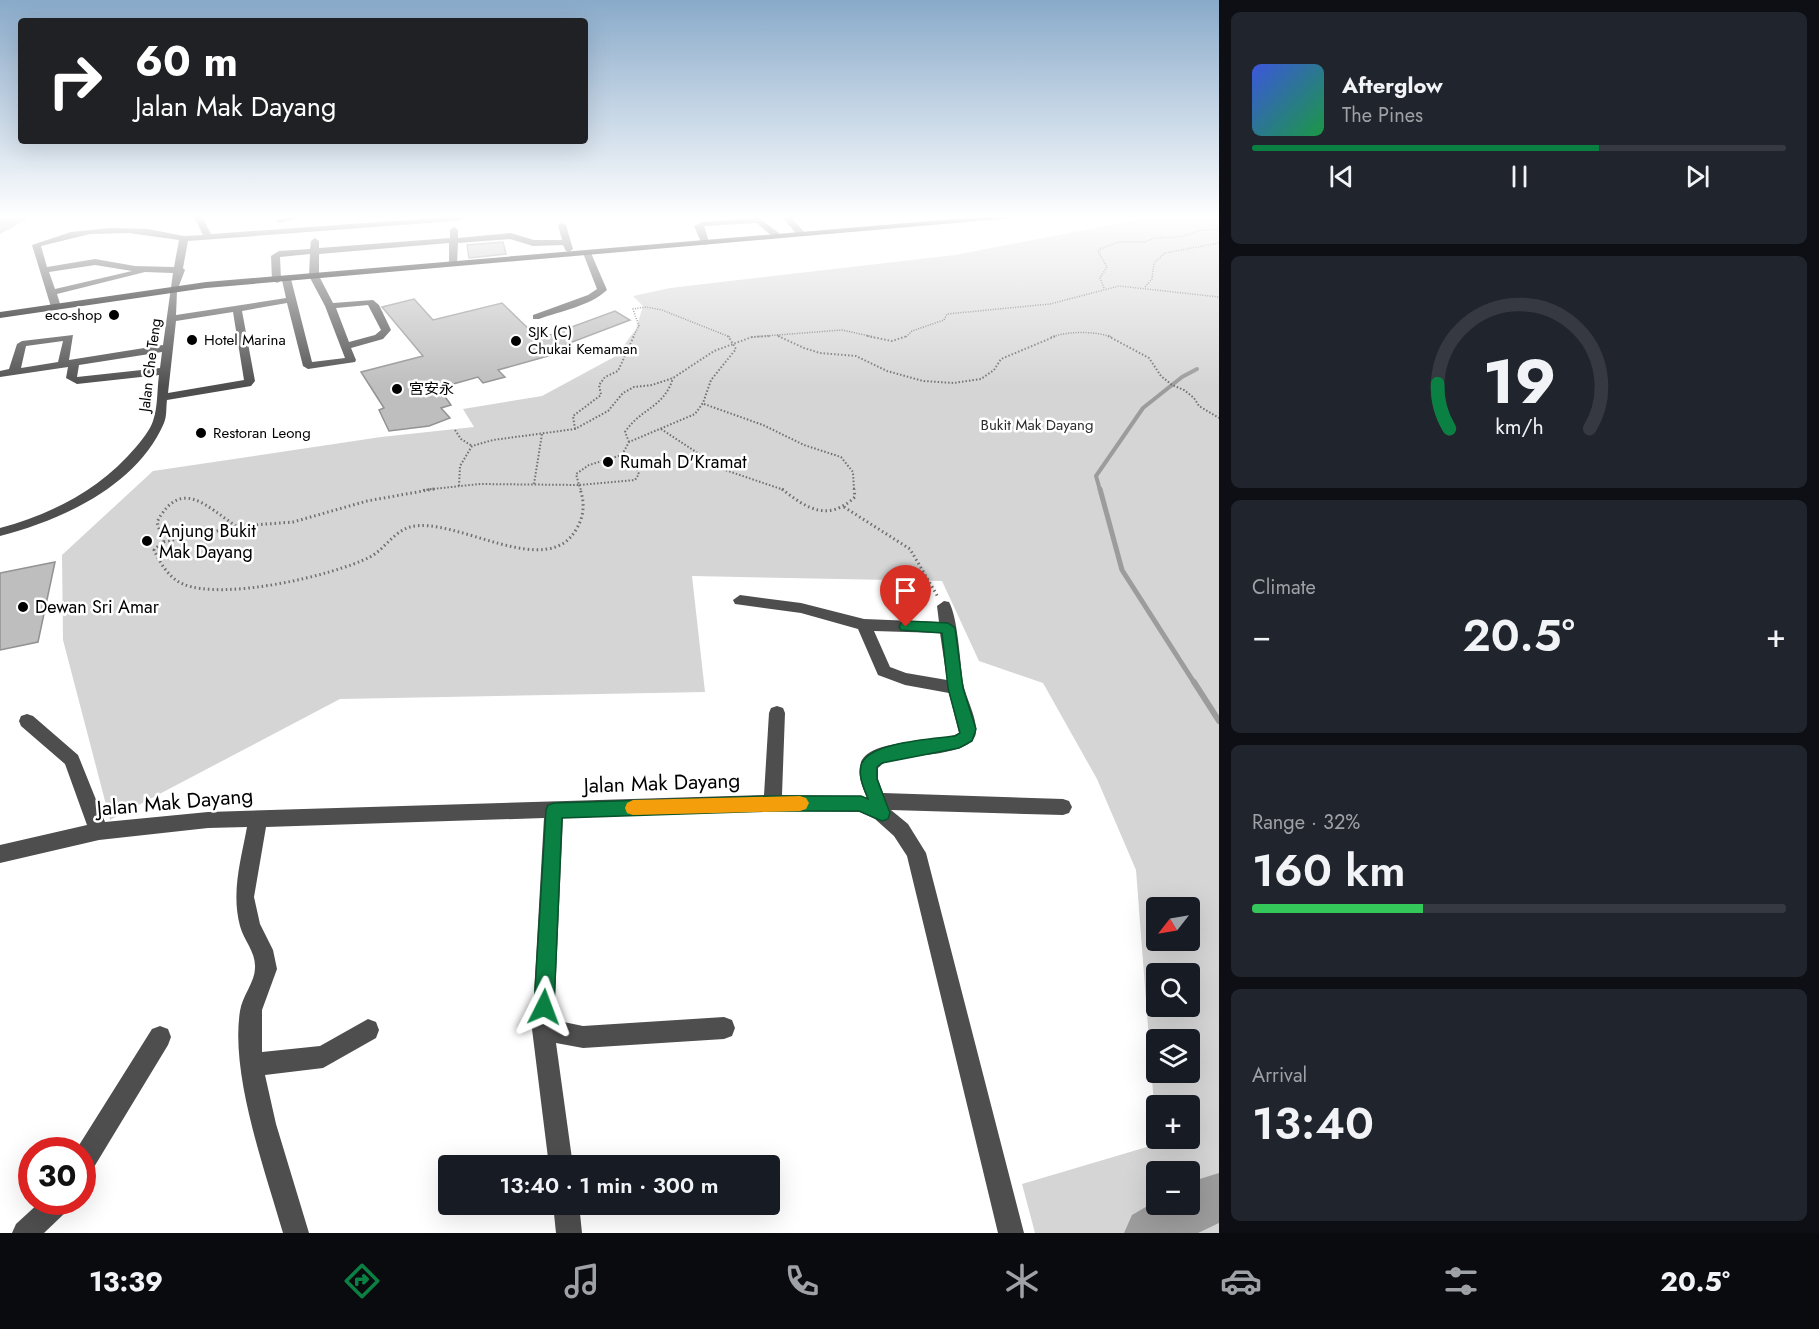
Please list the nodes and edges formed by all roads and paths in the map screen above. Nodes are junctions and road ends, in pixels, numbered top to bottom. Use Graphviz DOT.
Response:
graph roads {
  1 [pos="45,273"];
  2 [pos="135,273"];
  3 [pos="179,273"];
  4 [pos="280,273"];
  5 [pos="314,273"];
  6 [pos="351,273"];
  7 [pos="595,273"];
  8 [pos="1103,273"];
  9 [pos="1153,273"];
  10 [pos="314,276"];
  11 [pos="282,279"];
  12 [pos="1104,288"];
  13 [pos="1144,288"];
  14 [pos="51,292"];
  15 [pos="174,292"];
  16 [pos="1219,297"];
  17 [pos="291,300"];
  18 [pos="330,306"];
  19 [pos="56,307"];
  20 [pos="237,309"];
  21 [pos="0,317"];
  22 [pos="536,317"];
  23 [pos="171,319"];
  24 [pos="775,334"];
  25 [pos="735,342"];
  26 [pos="346,346"];
  27 [pos="166,348"];
  28 [pos="69,363"];
  29 [pos="166,371"];
  30 [pos="14,372"];
  31 [pos="0,374"];
  32 [pos="673,378"];
  33 [pos="162,396"];
  34 [pos="703,403"];
  35 [pos="1219,418"];
  36 [pos="575,429"];
  37 [pos="661,429"];
  38 [pos="455,430"];
  39 [pos="542,434"];
  40 [pos="629,442"];
  41 [pos="472,446"];
  42 [pos="622,455"];
  43 [pos="534,484"];
  44 [pos="577,485"];
  45 [pos="459,486"];
  46 [pos="844,507"];
  47 [pos="236,527"];
  48 [pos="0,532"];
  49 [pos="163,542"];
  50 [pos="740,600"];
  51 [pos="944,606"];
  52 [pos="864,625"];
  53 [pos="948,628"];
  54 [pos="956,688"];
  55 [pos="777,713"];
  56 [pos="27,721"];
  57 [pos="773,803"];
  58 [pos="880,807"];
  59 [pos="1063,807"];
  60 [pos="554,810"];
  61 [pos="258,818"];
  62 [pos="99,831"];
  63 [pos="0,854"];
  64 [pos="724,1028"];
  65 [pos="543,1029"];
  66 [pos="368,1030"];
  67 [pos="160,1037"];
  68 [pos="251,1065"];
  69 [pos="96,1140"];
  70 [pos="560,1155"];
  71 [pos="44,1215"];
  72 [pos="567,1215"];
  73 [pos="25,1233"];
  74 [pos="296,1233"];
  75 [pos="569,1233"];
  76 [pos="1011,1233"];
  1 -- 14 [label="street"];
  2 -- 14 [label="street"];
  3 -- 15 [label="street, Jalan Che Teng"];
  4 -- 11 [label="street"];
  5 -- 10 [label="street"];
  6 -- 10 [label="main road"];
  7 -- 22 [label="street"];
  8 -- 12 [label="path"];
  9 -- 13 [label="path"];
  10 -- 11 [label="main road"];
  10 -- 18 [label="street"];
  11 -- 15 [label="main road"];
  11 -- 17 [label="street"];
  12 -- 13 [label="path"];
  12 -- 24 [label="path"];
  13 -- 16 [label="path"];
  14 -- 19 [label="street"];
  15 -- 19 [label="main road"];
  15 -- 21 [label="main road"];
  15 -- 23 [label="street, Jalan Che Teng"];
  17 -- 20 [label="street"];
  17 -- 26 [label="street"];
  18 -- 26 [label="street"];
  18 -- 26 [label="street"];
  19 -- 21 [label="main road"];
  20 -- 23 [label="street"];
  20 -- 33 [label="street"];
  23 -- 27 [label="street, Jalan Che Teng"];
  24 -- 25 [label="path"];
  24 -- 35 [label="path"];
  25 -- 32 [label="path"];
  25 -- 34 [label="path"];
  25 -- 36 [label="path"];
  27 -- 28 [label="street"];
  27 -- 29 [label="street, Jalan Che Teng"];
  28 -- 29 [label="street"];
  28 -- 30 [label="street"];
  28 -- 30 [label="street"];
  29 -- 33 [label="street, Jalan Che Teng"];
  30 -- 31 [label="street"];
  32 -- 36 [label="path"];
  32 -- 40 [label="path"];
  33 -- 48 [label="street, Jalan Che Teng"];
  34 -- 37 [label="path"];
  34 -- 46 [label="path"];
  36 -- 39 [label="path"];
  37 -- 40 [label="path"];
  37 -- 46 [label="path"];
  38 -- 41 [label="path"];
  39 -- 41 [label="path"];
  39 -- 43 [label="path"];
  40 -- 42 [label="path"];
  41 -- 45 [label="path"];
  42 -- 44 [label="path"];
  42 -- 44 [label="path"];
  43 -- 44 [label="path"];
  43 -- 45 [label="path"];
  44 -- 49 [label="path"];
  45 -- 47 [label="path"];
  46 -- 51 [label="path"];
  47 -- 49 [label="path"];
  47 -- 49 [label="path"];
  50 -- 52 [label="street"];
  51 -- 53 [label="street"];
  52 -- 53 [label="street"];
  52 -- 54 [label="street"];
  53 -- 54 [label="street"];
  54 -- 58 [label="street"];
  55 -- 57 [label="street"];
  56 -- 62 [label="street"];
  57 -- 58 [label="street, Jalan Mak Dayang"];
  57 -- 60 [label="street, Jalan Mak Dayang"];
  58 -- 59 [label="street"];
  58 -- 76 [label="street, Jalan Mak Dayang"];
  60 -- 61 [label="street, Jalan Mak Dayang"];
  60 -- 65 [label="street"];
  61 -- 62 [label="street, Jalan Mak Dayang"];
  61 -- 68 [label="street"];
  62 -- 63 [label="street, Jalan Mak Dayang"];
  64 -- 65 [label="street"];
  65 -- 70 [label="street"];
  66 -- 68 [label="street"];
  67 -- 69 [label="street"];
  68 -- 74 [label="street"];
  71 -- 73 [label="street"];
  72 -- 75 [label="street"];
}
